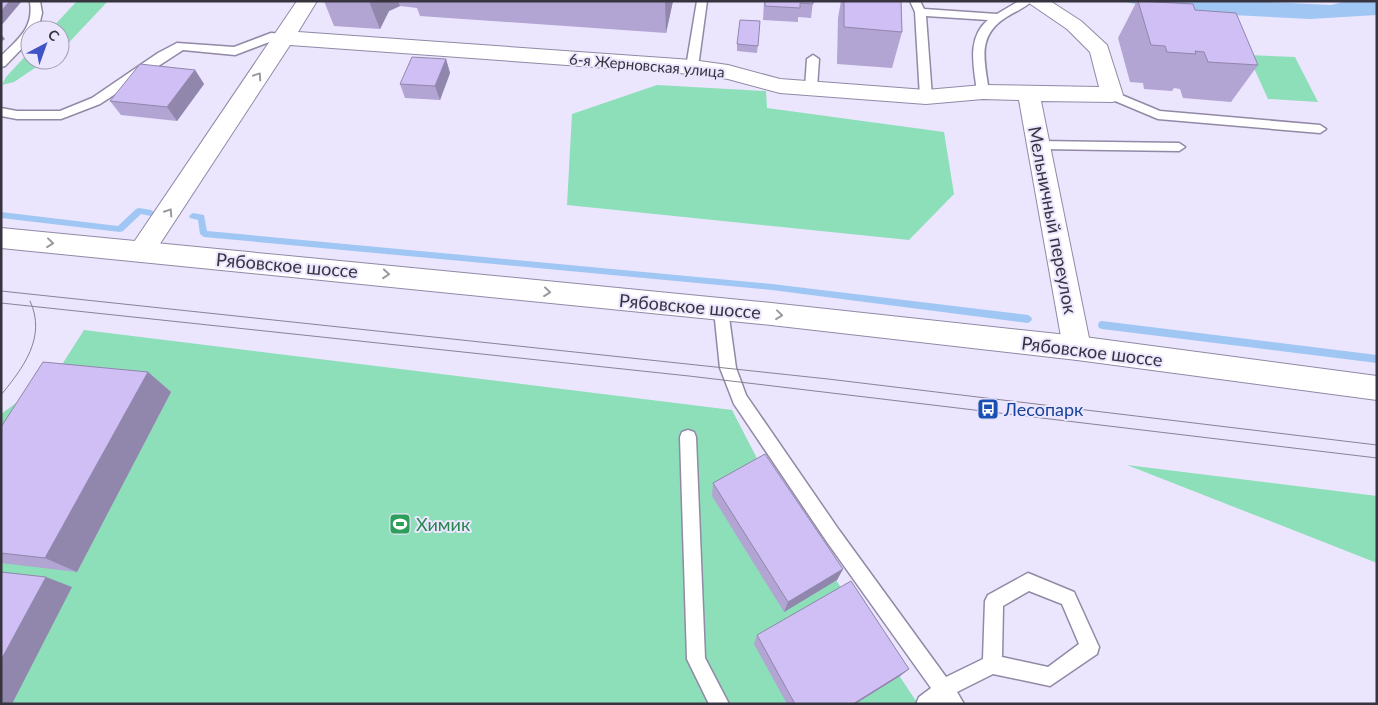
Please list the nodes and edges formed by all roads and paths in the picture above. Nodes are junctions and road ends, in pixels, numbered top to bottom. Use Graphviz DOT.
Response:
graph roads {
  1 [pos="307,1"];
  2 [pos="702,1"];
  3 [pos="1027,1"];
  4 [pos="1036,1"];
  5 [pos="35,2"];
  6 [pos="918,6"];
  7 [pos="996,17"];
  8 [pos="35,20"];
  9 [pos="284,38"];
  10 [pos="20,44"];
  11 [pos="813,59"];
  12 [pos="1,63"];
  13 [pos="692,67"];
  14 [pos="811,88"];
  15 [pos="983,92"];
  16 [pos="1028,92"];
  17 [pos="1112,95"];
  18 [pos="926,97"];
  19 [pos="1,112"];
  20 [pos="1320,129"];
  21 [pos="1039,145"];
  22 [pos="1179,147"];
  23 [pos="1,238"];
  24 [pos="142,252"];
  25 [pos="721,310"];
  26 [pos="1077,348"];
  27 [pos="1377,388"];
  28 [pos="688,437"];
  29 [pos="992,664"];
  30 [pos="949,696"];
  31 [pos="719,704"];
  32 [pos="926,704"];
  1 -- 9 [label="street"];
  2 -- 13 [label="lane"];
  3 -- 7 [label="lane"];
  4 -- 17 [label="street"];
  5 -- 8 [label="lane"];
  6 -- 7 [label="lane"];
  6 -- 18 [label="lane"];
  7 -- 15 [label="lane"];
  9 -- 13 [label="street, 6-я Жерновская улица"];
  9 -- 19 [label="lane"];
  24 -- 9 [label="street, one-way"];
  10 -- 12 [label="lane"];
  11 -- 14 [label="lane"];
  13 -- 14 [label="street, 6-я Жерновская улица"];
  14 -- 18 [label="street, 6-я Жерновская улица"];
  15 -- 16 [label="street, 6-я Жерновская улица"];
  15 -- 18 [label="street, 6-я Жерновская улица"];
  16 -- 17 [label="street, 6-я Жерновская улица"];
  16 -- 21 [label="street, Мельничный переулок"];
  17 -- 20 [label="lane"];
  21 -- 22 [label="lane"];
  21 -- 26 [label="street, Мельничный переулок"];
  23 -- 24 [label="street, Рябовское шоссе, one-way"];
  24 -- 25 [label="street, Рябовское шоссе, one-way"];
  25 -- 26 [label="street, Рябовское шоссе, one-way"];
  25 -- 30 [label="lane"];
  26 -- 27 [label="street, Рябовское шоссе"];
  28 -- 31 [label="lane"];
  29 -- 29 [label="lane"];
  29 -- 30 [label="lane"];
  30 -- 32 [label="lane"];
}
